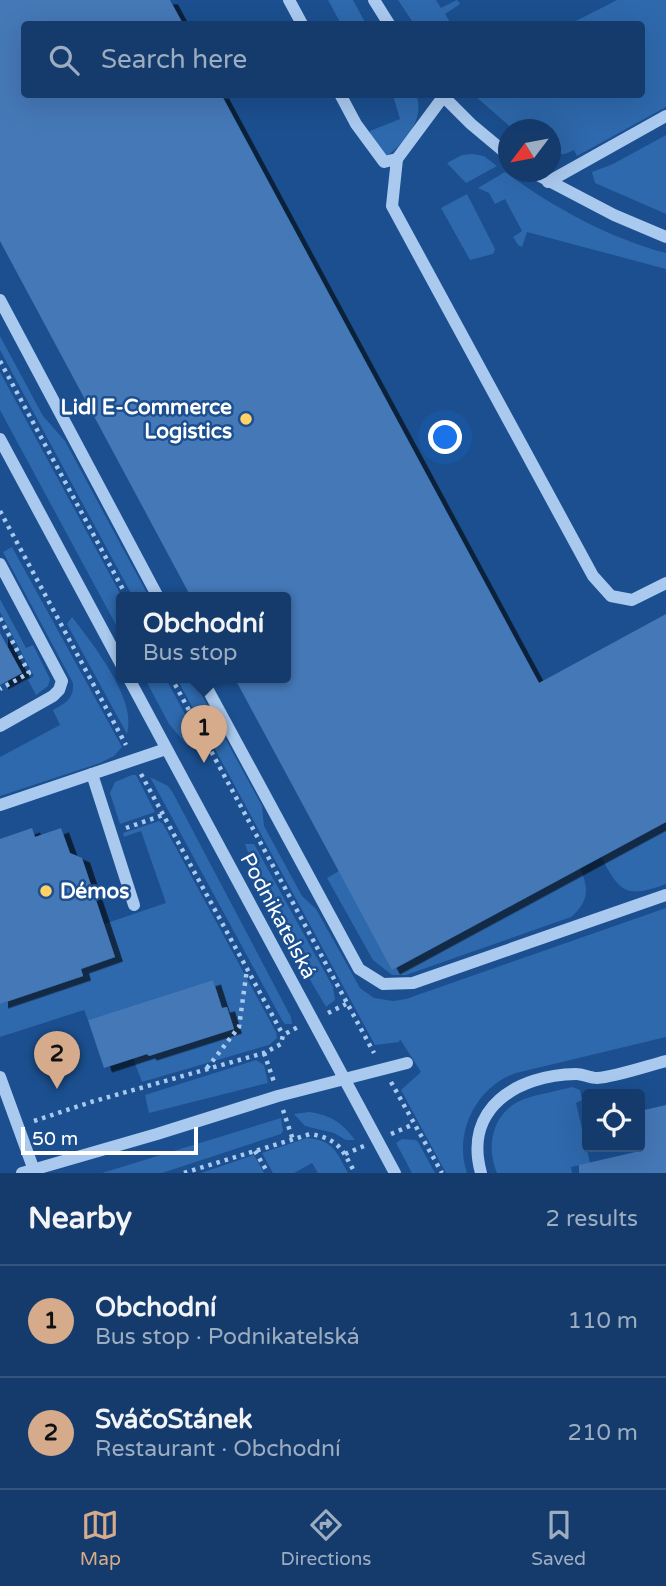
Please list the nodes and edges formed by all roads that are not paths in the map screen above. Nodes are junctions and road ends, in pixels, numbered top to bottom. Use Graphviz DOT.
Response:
graph roads {
  1 [pos="289,0"];
  2 [pos="374,0"];
  3 [pos="300,21"];
  4 [pos="387,21"];
  5 [pos="342,98"];
  6 [pos="441,98"];
  7 [pos="444,98"];
  8 [pos="666,116"];
  9 [pos="498,146"];
  10 [pos="397,159"];
  11 [pos="561,175"];
  12 [pos="548,182"];
  13 [pos="666,237"];
  14 [pos="0,300"];
  15 [pos="0,439"];
  16 [pos="0,564"];
  17 [pos="666,583"];
  18 [pos="155,592"];
  19 [pos="116,655"];
  20 [pos="131,683"];
  21 [pos="204,683"];
  22 [pos="0,726"];
  23 [pos="166,749"];
  24 [pos="92,774"];
  25 [pos="0,805"];
  26 [pos="666,895"];
  27 [pos="134,905"];
  28 [pos="666,1061"];
  29 [pos="407,1063"];
  30 [pos="0,1077"];
  31 [pos="344,1079"];
  32 [pos="30,1172"];
  33 [pos="395,1173"];
  34 [pos="481,1173"];
  1 -- 3 [label="street"];
  2 -- 4 [label="street"];
  5 -- 10 [label="street"];
  6 -- 10 [label="street"];
  7 -- 9 [label="street"];
  8 -- 11 [label="street"];
  10 -- 17 [label="street"];
  12 -- 13 [label="street"];
  14 -- 18 [label="street"];
  15 -- 19 [label="street"];
  16 -- 22 [label="street"];
  20 -- 23 [label="street, Podnikatelská"];
  21 -- 26 [label="street"];
  23 -- 24 [label="street"];
  23 -- 31 [label="street, Podnikatelská"];
  24 -- 25 [label="street"];
  24 -- 27 [label="street"];
  28 -- 34 [label="street"];
  29 -- 31 [label="street"];
  30 -- 32 [label="street"];
  31 -- 32 [label="street"];
  31 -- 33 [label="street, Podnikatelská"];
}
